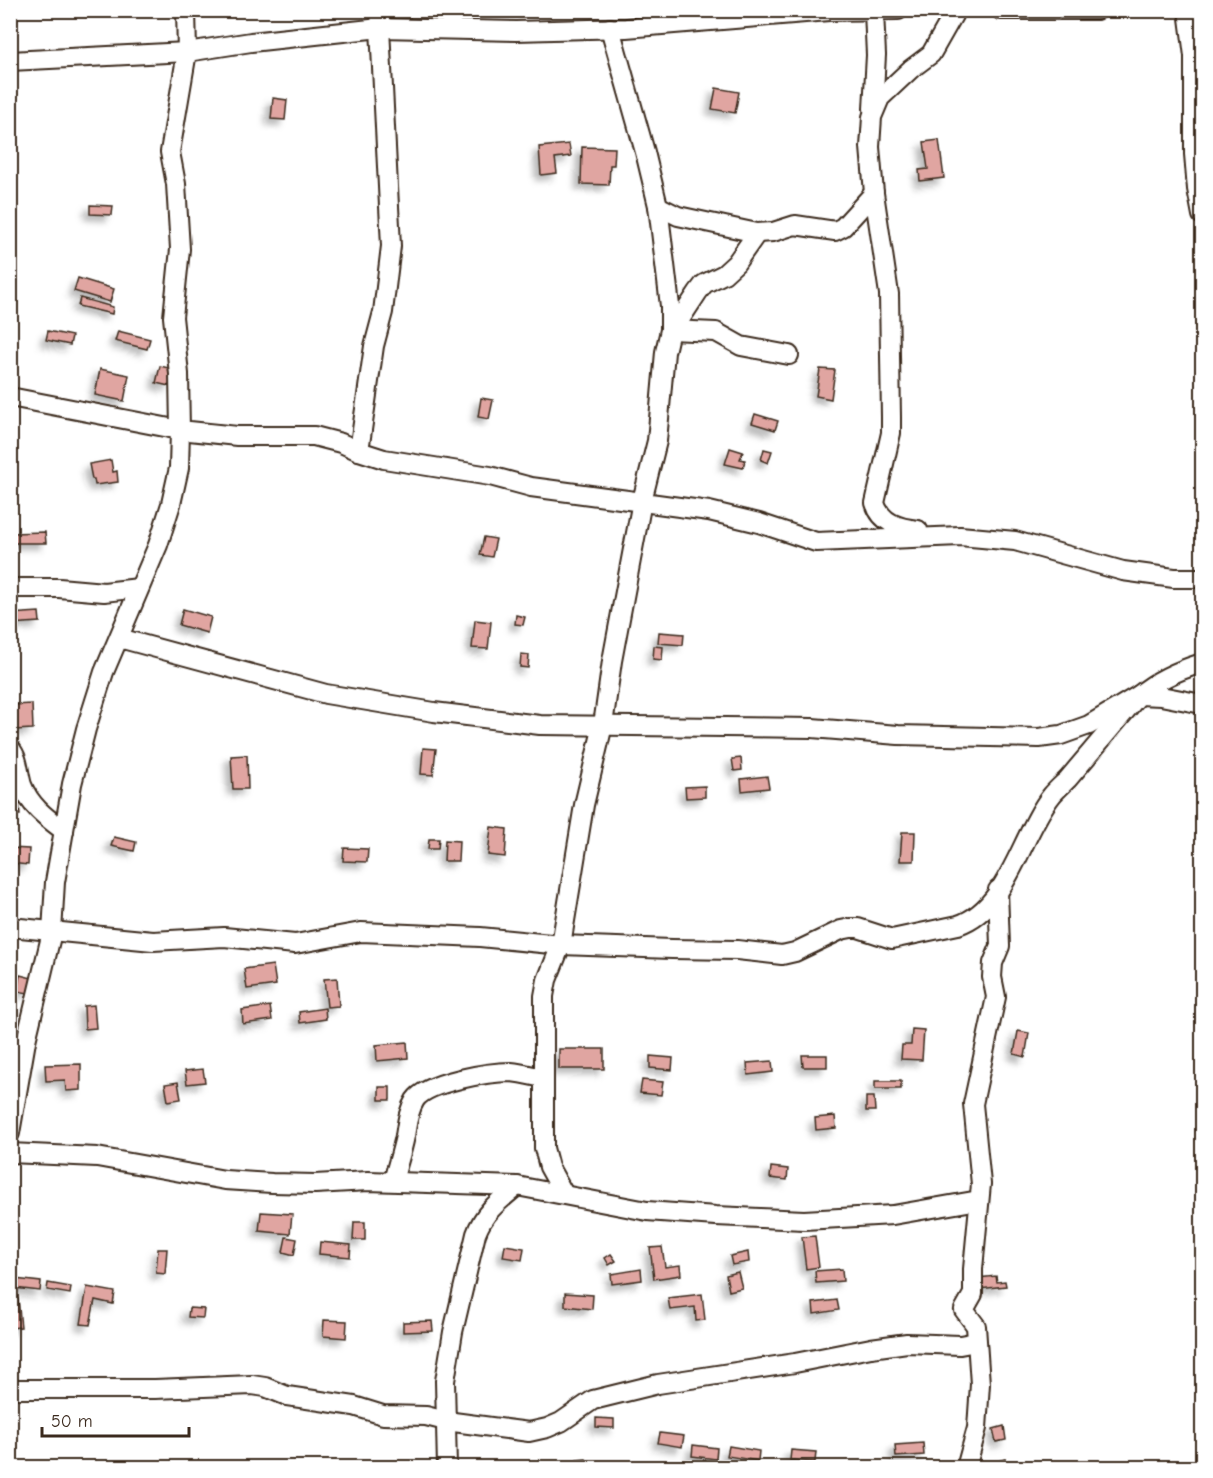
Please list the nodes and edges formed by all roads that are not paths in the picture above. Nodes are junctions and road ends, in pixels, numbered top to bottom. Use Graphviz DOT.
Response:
graph roads {
  1 [pos="186,10"];
  2 [pos="898,10"];
  3 [pos="956,10"];
  4 [pos="1001,10"];
  5 [pos="1098,10"];
  6 [pos="1188,10"];
  7 [pos="829,11"];
  8 [pos="874,11"];
  9 [pos="380,19"];
  10 [pos="620,22"];
  11 [pos="187,52"];
  12 [pos="10,61"];
  13 [pos="873,111"];
  14 [pos="874,193"];
  15 [pos="658,206"];
  16 [pos="1203,215"];
  17 [pos="757,233"];
  18 [pos="671,330"];
  19 [pos="789,355"];
  20 [pos="10,397"];
  21 [pos="180,430"];
  22 [pos="359,451"];
  23 [pos="642,501"];
  24 [pos="960,536"];
  25 [pos="1203,578"];
  26 [pos="10,588"];
  27 [pos="139,588"];
  28 [pos="118,638"];
  29 [pos="1203,663"];
  30 [pos="1139,695"];
  31 [pos="1203,704"];
  32 [pos="603,725"];
  33 [pos="10,748"];
  34 [pos="64,831"];
  35 [pos="998,890"];
  36 [pos="10,927"];
  37 [pos="51,932"];
  38 [pos="561,945"];
  39 [pos="543,1078"];
  40 [pos="10,1133"];
  41 [pos="10,1153"];
  42 [pos="393,1181"];
  43 [pos="517,1186"];
  44 [pos="564,1194"];
  45 [pos="979,1200"];
  46 [pos="976,1342"];
  47 [pos="10,1389"];
  48 [pos="446,1421"];
  49 [pos="447,1467"];
  50 [pos="966,1467"];
  1 -- 11 [label="street"];
  2 -- 8 [label="street"];
  3 -- 13 [label="street"];
  4 -- 5 [label="street"];
  6 -- 16 [label="street"];
  7 -- 8 [label="street"];
  7 -- 10 [label="street"];
  8 -- 13 [label="street"];
  9 -- 10 [label="street"];
  9 -- 11 [label="street"];
  9 -- 22 [label="street"];
  10 -- 15 [label="street"];
  11 -- 12 [label="street"];
  11 -- 21 [label="street"];
  13 -- 14 [label="street"];
  14 -- 17 [label="street"];
  14 -- 24 [label="street"];
  15 -- 17 [label="street"];
  15 -- 18 [label="street"];
  17 -- 18 [label="street"];
  18 -- 19 [label="street"];
  18 -- 23 [label="street"];
  20 -- 21 [label="street"];
  21 -- 22 [label="street"];
  21 -- 27 [label="street"];
  22 -- 23 [label="street"];
  23 -- 24 [label="street"];
  23 -- 32 [label="street"];
  24 -- 25 [label="street"];
  26 -- 27 [label="street"];
  27 -- 28 [label="street"];
  28 -- 32 [label="street"];
  28 -- 34 [label="street"];
  29 -- 30 [label="street"];
  30 -- 31 [label="street"];
  30 -- 32 [label="street"];
  30 -- 35 [label="street"];
  32 -- 38 [label="street"];
  33 -- 34 [label="street"];
  34 -- 37 [label="street"];
  35 -- 38 [label="street"];
  35 -- 45 [label="street"];
  36 -- 37 [label="street"];
  37 -- 38 [label="street"];
  37 -- 40 [label="street"];
  38 -- 39 [label="street"];
  39 -- 42 [label="street"];
  39 -- 44 [label="street"];
  41 -- 42 [label="street"];
  42 -- 43 [label="street"];
  43 -- 44 [label="street"];
  43 -- 48 [label="street"];
  44 -- 45 [label="street"];
  45 -- 46 [label="street"];
  46 -- 48 [label="street"];
  46 -- 50 [label="street"];
  47 -- 48 [label="street"];
  48 -- 49 [label="street"];
}
